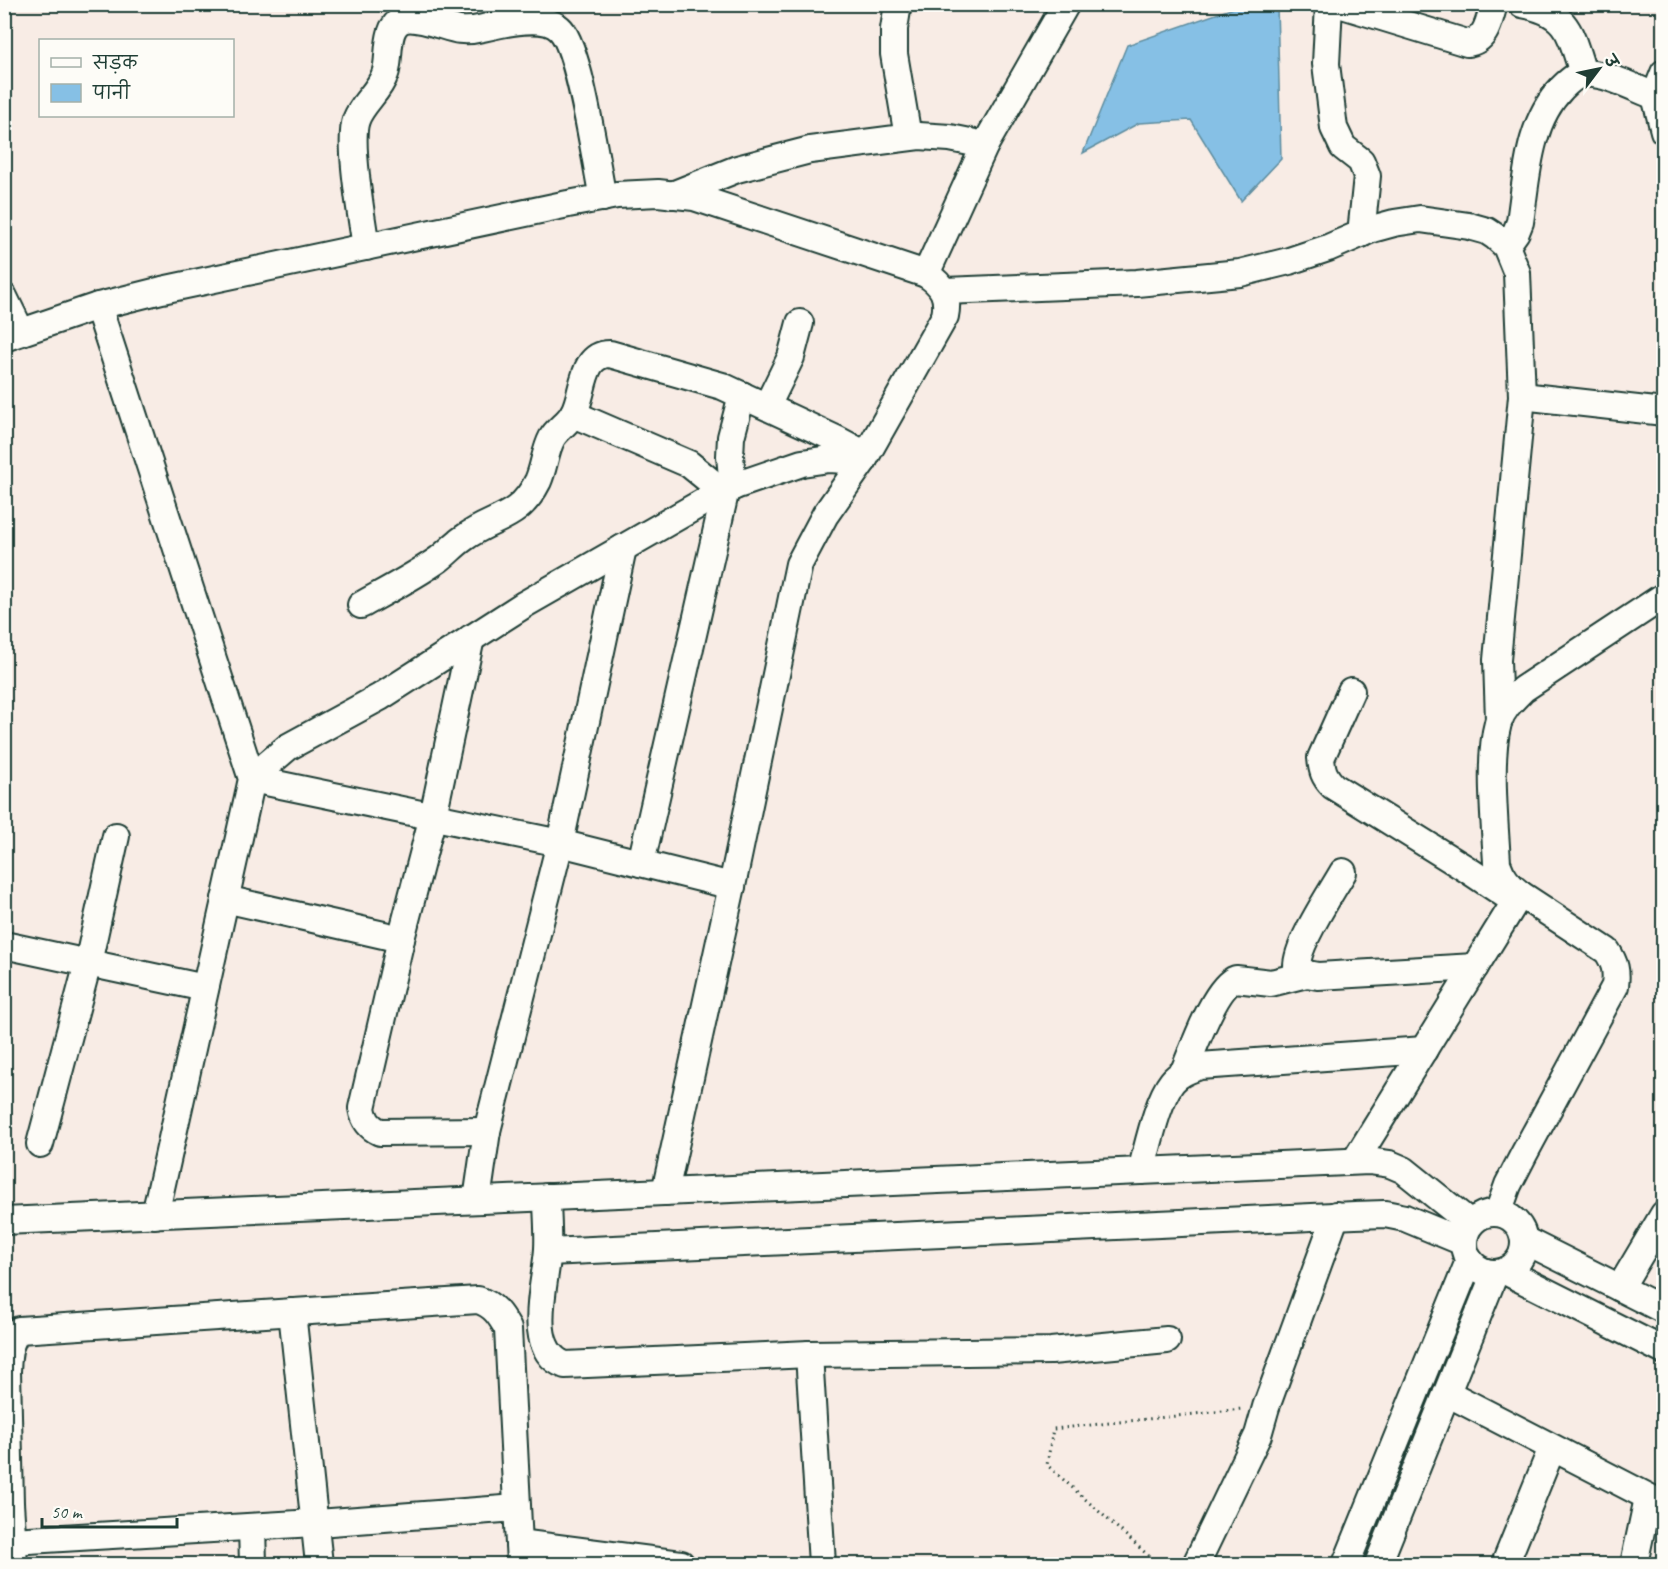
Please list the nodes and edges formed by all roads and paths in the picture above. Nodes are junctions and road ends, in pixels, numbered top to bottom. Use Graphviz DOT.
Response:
graph roads {
  1 [pos="898,4"];
  2 [pos="1066,4"];
  3 [pos="1329,4"];
  4 [pos="1339,4"];
  5 [pos="1494,4"];
  6 [pos="1522,4"];
  7 [pos="1583,74"];
  8 [pos="1659,85"];
  9 [pos="1664,131"];
  10 [pos="908,137"];
  11 [pos="985,145"];
  12 [pos="671,195"];
  13 [pos="603,198"];
  14 [pos="1360,234"];
  15 [pos="1506,246"];
  16 [pos="366,247"];
  17 [pos="935,282"];
  18 [pos="4,297"];
  19 [pos="98,306"];
  20 [pos="800,323"];
  21 [pos="13,335"];
  22 [pos="742,395"];
  23 [pos="1522,396"];
  24 [pos="767,406"];
  25 [pos="1664,412"];
  26 [pos="573,414"];
  27 [pos="864,458"];
  28 [pos="726,490"];
  29 [pos="623,548"];
  30 [pos="1664,596"];
  31 [pos="361,605"];
  32 [pos="471,638"];
  33 [pos="1351,691"];
  34 [pos="1498,720"];
  35 [pos="257,780"];
  36 [pos="433,816"];
  37 [pos="116,836"];
  38 [pos="560,843"];
  39 [pos="641,863"];
  40 [pos="1343,872"];
  41 [pos="732,886"];
  42 [pos="1518,898"];
  43 [pos="225,899"];
  44 [pos="401,939"];
  45 [pos="4,945"];
  46 [pos="88,963"];
  47 [pos="1475,967"];
  48 [pos="1307,974"];
  49 [pos="206,988"];
  50 [pos="1424,1050"];
  51 [pos="1184,1071"];
  52 [pos="487,1131"];
  53 [pos="40,1144"];
  54 [pos="1355,1161"];
  55 [pos="1141,1171"];
  56 [pos="665,1192"];
  57 [pos="547,1197"];
  58 [pos="477,1200"];
  59 [pos="1498,1213"];
  60 [pos="1664,1214"];
  61 [pos="155,1215"];
  62 [pos="1336,1215"];
  63 [pos="4,1221"];
  64 [pos="1524,1240"];
  65 [pos="1468,1242"];
  66 [pos="548,1252"];
  67 [pos="1500,1272"];
  68 [pos="1620,1288"];
  69 [pos="1664,1310"];
  70 [pos="292,1312"];
  71 [pos="1167,1340"];
  72 [pos="1664,1351"];
  73 [pos="809,1354"];
  74 [pos="1447,1393"];
  75 [pos="1266,1407"];
  76 [pos="1552,1448"];
  77 [pos="1656,1502"];
  78 [pos="517,1508"];
  79 [pos="316,1523"];
  80 [pos="252,1527"];
  81 [pos="13,1553"];
  82 [pos="519,1554"];
  83 [pos="253,1564"];
  84 [pos="319,1564"];
  85 [pos="681,1564"];
  86 [pos="822,1564"];
  87 [pos="1158,1564"];
  88 [pos="1196,1564"];
  89 [pos="1346,1564"];
  90 [pos="1378,1564"];
  91 [pos="1505,1564"];
  92 [pos="1634,1564"];
  1 -- 10 [label="street"];
  2 -- 11 [label="street"];
  3 -- 14 [label="street"];
  4 -- 5 [label="street"];
  6 -- 7 [label="street"];
  7 -- 8 [label="street"];
  7 -- 15 [label="street"];
  8 -- 9 [label="street"];
  10 -- 11 [label="street"];
  10 -- 12 [label="street"];
  11 -- 17 [label="street"];
  12 -- 13 [label="street"];
  12 -- 17 [label="street"];
  13 -- 16 [label="street"];
  13 -- 16 [label="street"];
  14 -- 15 [label="street"];
  14 -- 17 [label="street"];
  15 -- 23 [label="street"];
  16 -- 19 [label="street"];
  17 -- 27 [label="street"];
  18 -- 21 [label="street"];
  19 -- 21 [label="street"];
  19 -- 35 [label="street"];
  20 -- 24 [label="street"];
  22 -- 24 [label="street"];
  22 -- 26 [label="street"];
  22 -- 28 [label="street"];
  23 -- 25 [label="street"];
  23 -- 34 [label="street"];
  24 -- 27 [label="street"];
  26 -- 28 [label="street"];
  26 -- 31 [label="street"];
  27 -- 28 [label="street"];
  27 -- 41 [label="street"];
  28 -- 29 [label="street"];
  28 -- 39 [label="street"];
  29 -- 32 [label="street"];
  29 -- 38 [label="street"];
  30 -- 34 [label="street"];
  32 -- 35 [label="street"];
  32 -- 36 [label="street"];
  33 -- 42 [label="street"];
  34 -- 42 [label="street"];
  35 -- 36 [label="street"];
  35 -- 43 [label="street"];
  36 -- 38 [label="street"];
  36 -- 44 [label="street"];
  37 -- 46 [label="street"];
  38 -- 39 [label="street"];
  38 -- 52 [label="street"];
  39 -- 41 [label="street"];
  40 -- 48 [label="street"];
  41 -- 56 [label="street"];
  42 -- 47 [label="street"];
  42 -- 59 [label="street"];
  43 -- 44 [label="street"];
  43 -- 49 [label="street"];
  44 -- 52 [label="street"];
  45 -- 46 [label="street"];
  46 -- 49 [label="street"];
  46 -- 53 [label="street"];
  47 -- 48 [label="street"];
  47 -- 50 [label="street"];
  48 -- 51 [label="street"];
  49 -- 61 [label="street"];
  50 -- 51 [label="street"];
  50 -- 54 [label="street"];
  51 -- 55 [label="street"];
  52 -- 58 [label="street"];
  54 -- 55 [label="street"];
  54 -- 65 [label="street"];
  55 -- 56 [label="street"];
  56 -- 57 [label="street"];
  57 -- 58 [label="street"];
  57 -- 66 [label="street"];
  58 -- 61 [label="street"];
  59 -- 64 [label="street"];
  59 -- 65 [label="street"];
  60 -- 68 [label="street"];
  61 -- 63 [label="street"];
  62 -- 65 [label="street"];
  62 -- 66 [label="street"];
  62 -- 75 [label="street"];
  64 -- 67 [label="street"];
  64 -- 68 [label="street"];
  65 -- 67 [label="street"];
  65 -- 89 [label="street"];
  66 -- 73 [label="street"];
  67 -- 72 [label="street"];
  67 -- 74 [label="street"];
  68 -- 69 [label="street"];
  70 -- 78 [label="street"];
  70 -- 79 [label="street"];
  70 -- 81 [label="street"];
  71 -- 73 [label="street"];
  73 -- 86 [label="street"];
  74 -- 76 [label="street"];
  74 -- 90 [label="street"];
  75 -- 87 [label="path"];
  75 -- 88 [label="street"];
  76 -- 77 [label="street"];
  76 -- 91 [label="street"];
  77 -- 92 [label="street"];
  78 -- 79 [label="street"];
  78 -- 82 [label="street"];
  79 -- 80 [label="street"];
  79 -- 84 [label="street"];
  80 -- 81 [label="street"];
  80 -- 83 [label="street"];
  82 -- 85 [label="street"];
}
